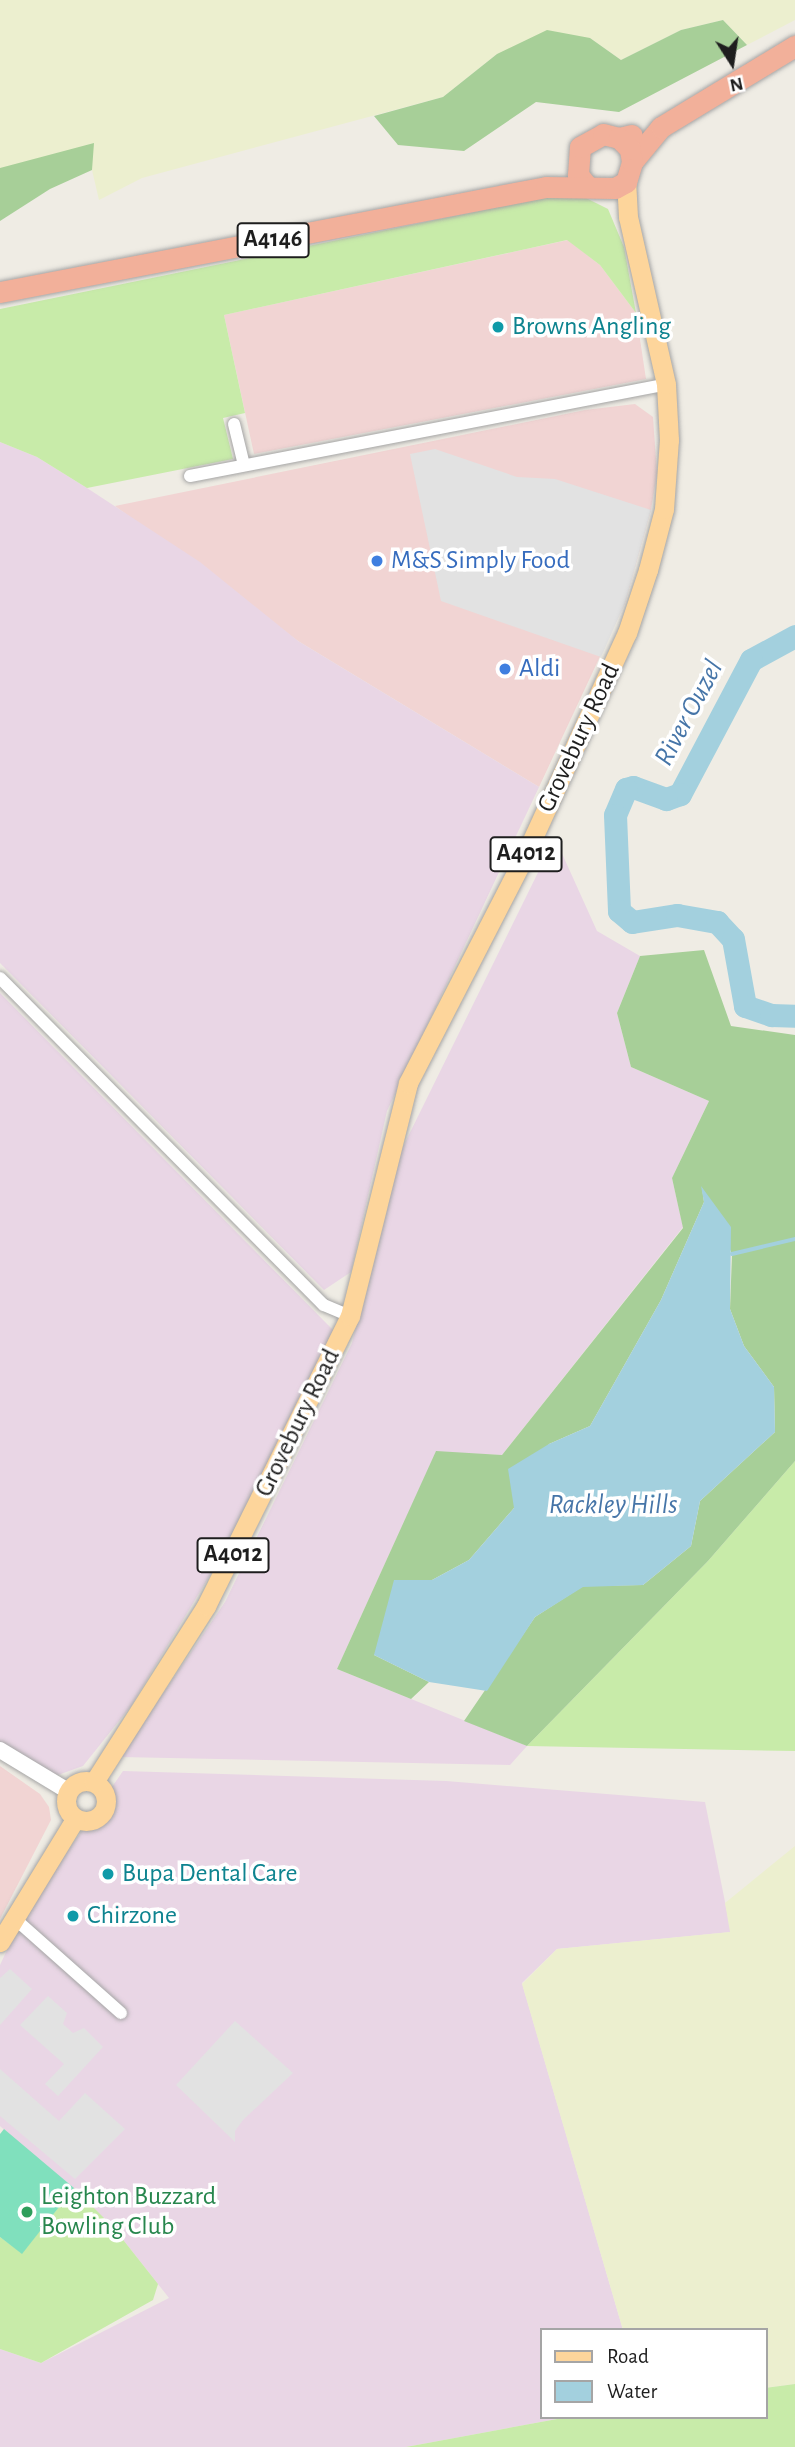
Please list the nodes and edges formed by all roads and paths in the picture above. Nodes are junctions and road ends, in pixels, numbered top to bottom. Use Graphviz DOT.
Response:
graph roads {
  1 [pos="795,46"];
  2 [pos="661,127"];
  3 [pos="619,138"];
  4 [pos="576,161"];
  5 [pos="629,172"];
  6 [pos="546,187"];
  7 [pos="595,188"];
  8 [pos="628,217"];
  9 [pos="0,292"];
  10 [pos="666,384"];
  11 [pos="234,424"];
  12 [pos="244,465"];
  13 [pos="190,476"];
  14 [pos="0,978"];
  15 [pos="350,1316"];
  16 [pos="0,1750"];
  17 [pos="94,1782"];
  18 [pos="68,1791"];
  19 [pos="75,1819"];
  20 [pos="14,1918"];
  21 [pos="0,1942"];
  22 [pos="121,2013"];
  1 -- 2 [label="highway"];
  2 -- 3 [label="highway"];
  2 -- 5 [label="highway"];
  3 -- 4 [label="highway"];
  3 -- 5 [label="highway"];
  4 -- 6 [label="highway"];
  4 -- 7 [label="highway"];
  5 -- 7 [label="highway, A4146"];
  5 -- 8 [label="main road, Grovebury Road / A4012"];
  6 -- 7 [label="highway, A4146"];
  6 -- 9 [label="highway, A4146"];
  7 -- 8 [label="main road, Grovebury Road / A4012"];
  8 -- 10 [label="main road, Grovebury Road / A4012"];
  10 -- 12 [label="street"];
  10 -- 15 [label="main road, Grovebury Road / A4012"];
  11 -- 12 [label="street"];
  12 -- 13 [label="street"];
  14 -- 15 [label="street, Grovebury Road"];
  15 -- 17 [label="main road, Grovebury Road / A4012"];
  16 -- 18 [label="street"];
  17 -- 18 [label="main road"];
  17 -- 19 [label="main road"];
  18 -- 19 [label="main road"];
  19 -- 20 [label="main road"];
  20 -- 21 [label="main road"];
  20 -- 22 [label="street"];
}
